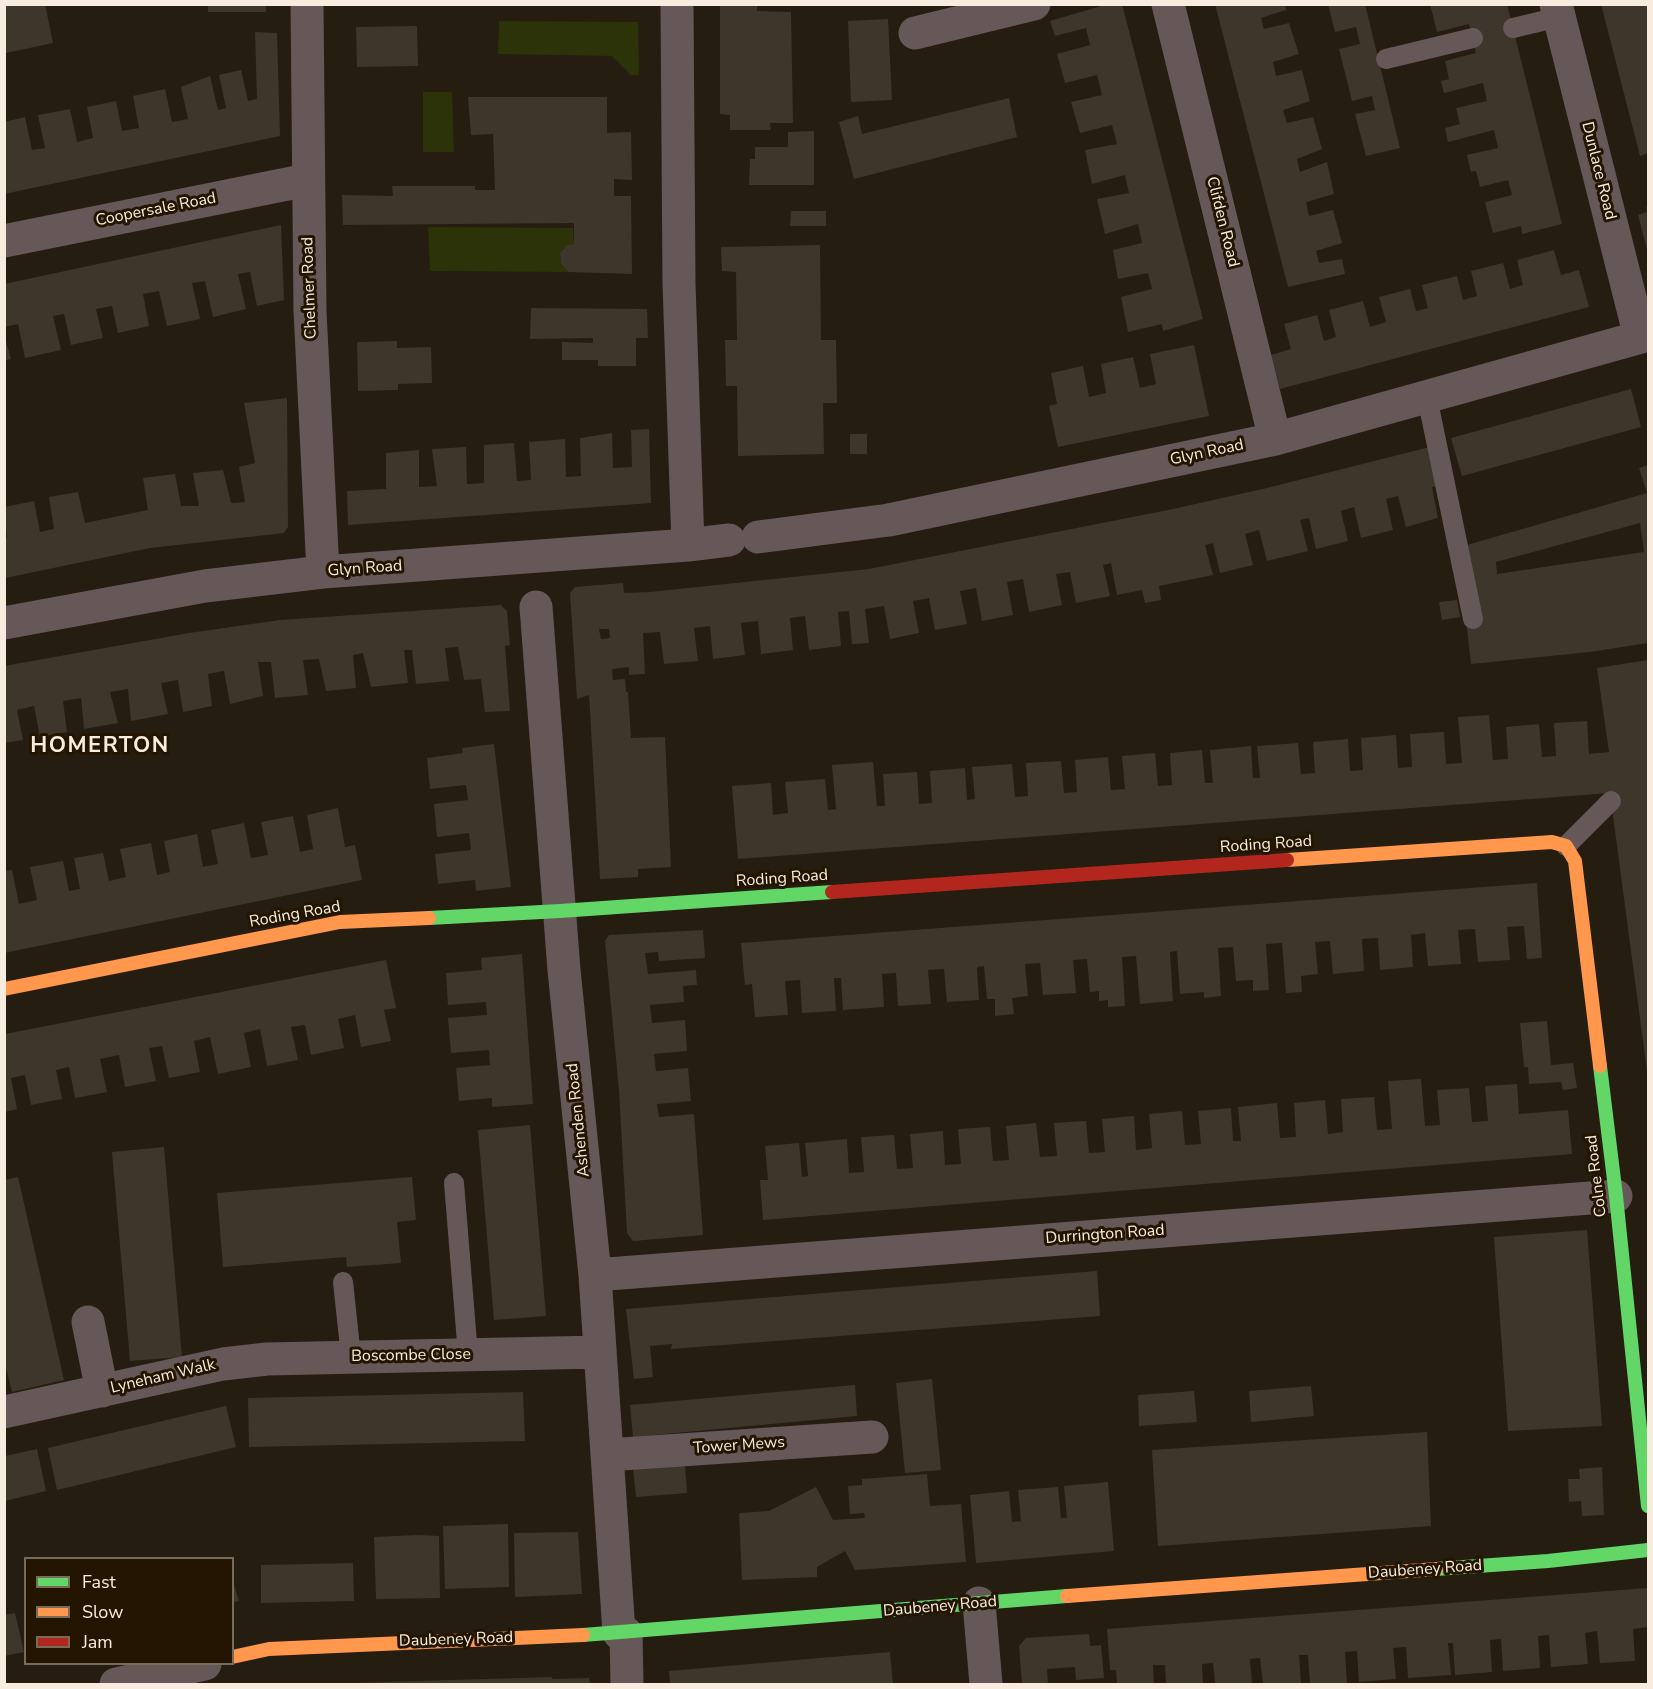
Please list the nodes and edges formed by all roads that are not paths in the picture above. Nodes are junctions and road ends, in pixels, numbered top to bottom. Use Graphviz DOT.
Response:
graph roads {
  1 [pos="307,4"];
  2 [pos="676,4"];
  3 [pos="1034,4"];
  4 [pos="1168,4"];
  5 [pos="1557,10"];
  6 [pos="1513,28"];
  7 [pos="915,33"];
  8 [pos="1473,38"];
  9 [pos="1386,59"];
  10 [pos="308,180"];
  11 [pos="4,241"];
  12 [pos="1644,336"];
  13 [pos="1427,397"];
  14 [pos="1275,439"];
  15 [pos="688,545"];
  16 [pos="322,572"];
  17 [pos="537,607"];
  18 [pos="1473,619"];
  19 [pos="4,623"];
  20 [pos="1611,801"];
  21 [pos="1566,846"];
  22 [pos="560,911"];
  23 [pos="4,989"];
  24 [pos="454,1183"];
  25 [pos="1616,1196"];
  26 [pos="595,1275"];
  27 [pos="343,1282"];
  28 [pos="88,1322"];
  29 [pos="600,1352"];
  30 [pos="468,1355"];
  31 [pos="351,1357"];
  32 [pos="223,1364"];
  33 [pos="102,1391"];
  34 [pos="4,1412"];
  35 [pos="872,1437"];
  36 [pos="607,1455"];
  37 [pos="1648,1506"];
  38 [pos="1648,1550"];
  39 [pos="979,1603"];
  40 [pos="622,1633"];
  41 [pos="234,1657"];
  42 [pos="201,1665"];
  43 [pos="116,1684"];
  44 [pos="627,1684"];
  45 [pos="986,1684"];
  1 -- 10 [label="street, Chelmer Road"];
  2 -- 15 [label="street"];
  3 -- 7 [label="street"];
  4 -- 14 [label="street, Clifden Road"];
  5 -- 6 [label="lane"];
  5 -- 12 [label="street, Dunlace Road"];
  8 -- 9 [label="lane"];
  10 -- 11 [label="street, Coopersale Road"];
  10 -- 16 [label="street, Chelmer Road"];
  12 -- 13 [label="street, Glyn Road"];
  13 -- 14 [label="street, Glyn Road"];
  13 -- 18 [label="lane"];
  14 -- 15 [label="street, Glyn Road"];
  15 -- 16 [label="street, Glyn Road"];
  16 -- 19 [label="street, Glyn Road"];
  17 -- 22 [label="street, Ashenden Road"];
  20 -- 21 [label="lane"];
  21 -- 22 [label="street, Roding Road"];
  21 -- 25 [label="street, Colne Road"];
  22 -- 23 [label="street, Roding Road"];
  22 -- 26 [label="street, Ashenden Road"];
  24 -- 30 [label="lane"];
  25 -- 26 [label="street, Durrington Road"];
  25 -- 37 [label="street, Colne Road"];
  26 -- 29 [label="street, Ashenden Road"];
  27 -- 31 [label="lane"];
  28 -- 33 [label="street, Lyneham Walk"];
  29 -- 30 [label="street, Boscombe Close"];
  29 -- 36 [label="street, Ashenden Road"];
  30 -- 31 [label="street, Boscombe Close"];
  31 -- 32 [label="street, Boscombe Close"];
  32 -- 33 [label="street, Lyneham Walk"];
  33 -- 34 [label="street, Lyneham Walk"];
  35 -- 36 [label="street, Tower Mews"];
  36 -- 40 [label="street, Ashenden Road"];
  38 -- 39 [label="street, Daubeney Road"];
  39 -- 40 [label="street, Daubeney Road"];
  39 -- 45 [label="street"];
  40 -- 41 [label="street, Daubeney Road"];
  40 -- 44 [label="street, Ashenden Road"];
  42 -- 43 [label="street"];
}
